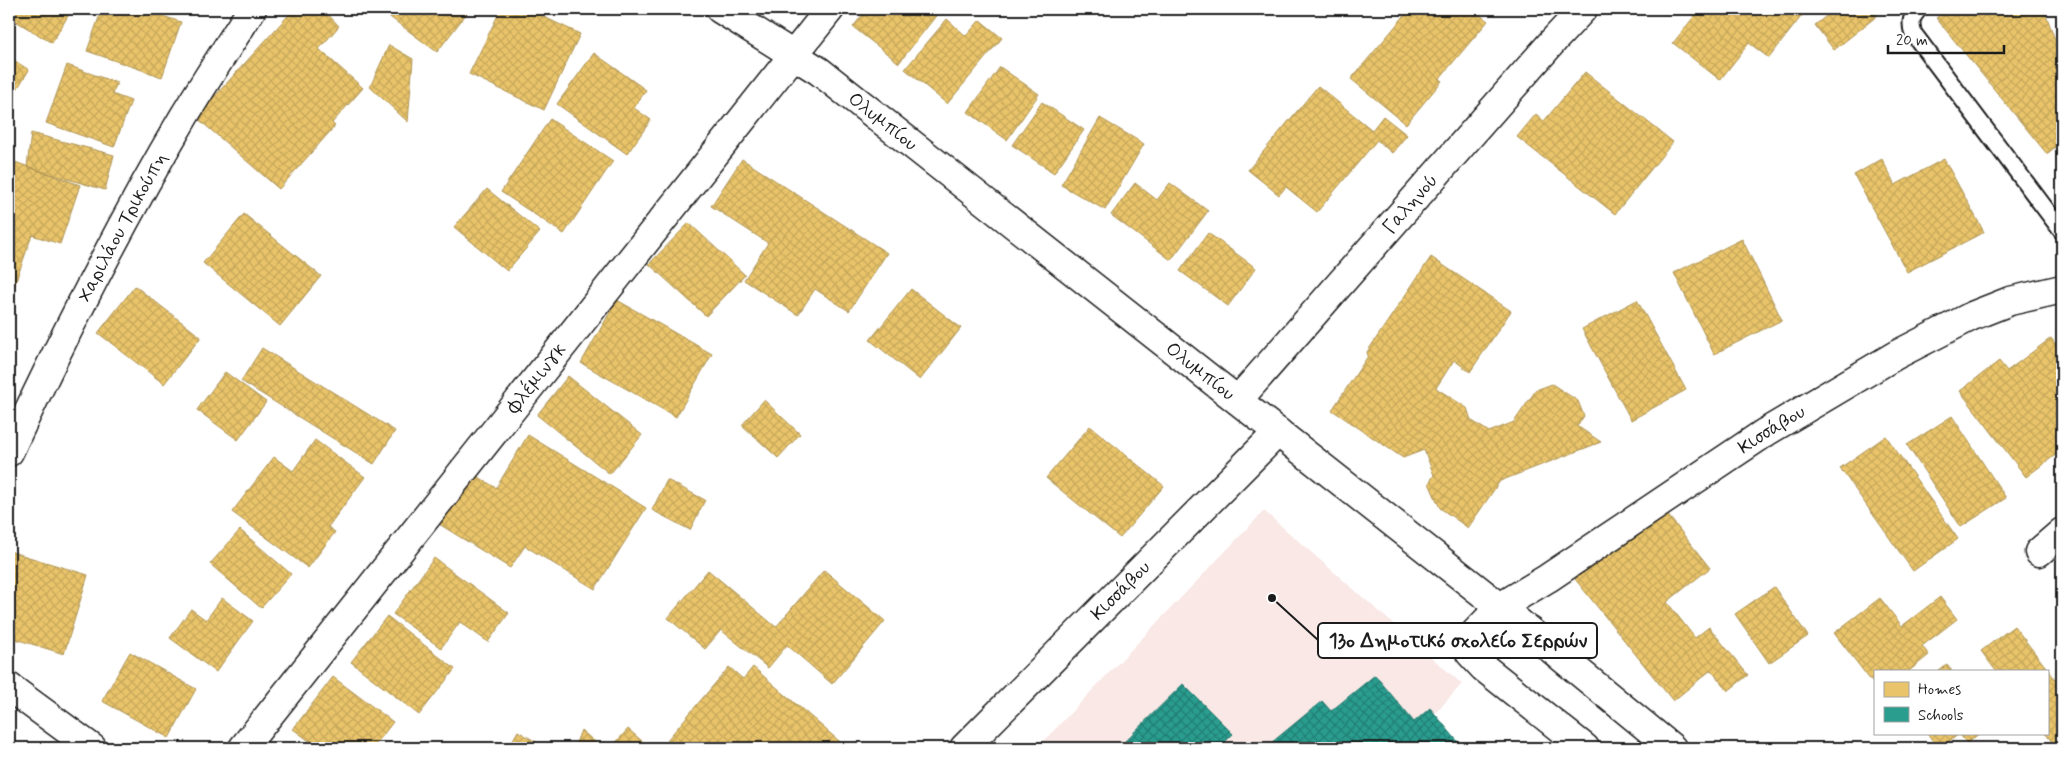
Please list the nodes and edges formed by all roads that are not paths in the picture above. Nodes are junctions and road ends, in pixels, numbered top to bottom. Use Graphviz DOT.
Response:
graph roads {
  1 [pos="252,9"];
  2 [pos="720,9"];
  3 [pos="830,9"];
  4 [pos="1583,9"];
  5 [pos="1918,9"];
  6 [pos="794,54"];
  7 [pos="2062,231"];
  8 [pos="2062,289"];
  9 [pos="1238,400"];
  10 [pos="1278,432"];
  11 [pos="9,452"];
  12 [pos="2062,532"];
  13 [pos="2038,552"];
  14 [pos="1500,607"];
  15 [pos="9,688"];
  16 [pos="92,748"];
  17 [pos="243,748"];
  18 [pos="964,748"];
  19 [pos="1586,748"];
  20 [pos="1672,748"];
  1 -- 11 [label="street, Χαριλάου Τρικούπη"];
  2 -- 6 [label="street, Ολυμπίου"];
  3 -- 6 [label="street, Φλέμινγκ"];
  4 -- 9 [label="street, Γαληνού"];
  5 -- 7 [label="lane"];
  6 -- 9 [label="street, Ολυμπίου"];
  6 -- 17 [label="street, Φλέμινγκ"];
  8 -- 14 [label="street, Κισσάβου"];
  9 -- 10 [label="street, Ολυμπίου"];
  10 -- 14 [label="street, Ολυμπίου"];
  10 -- 18 [label="street, Κισσάβου"];
  12 -- 13 [label="street"];
  14 -- 19 [label="street, Κισσάβου"];
  14 -- 20 [label="street, Ολυμπίου"];
  15 -- 16 [label="street"];
}
